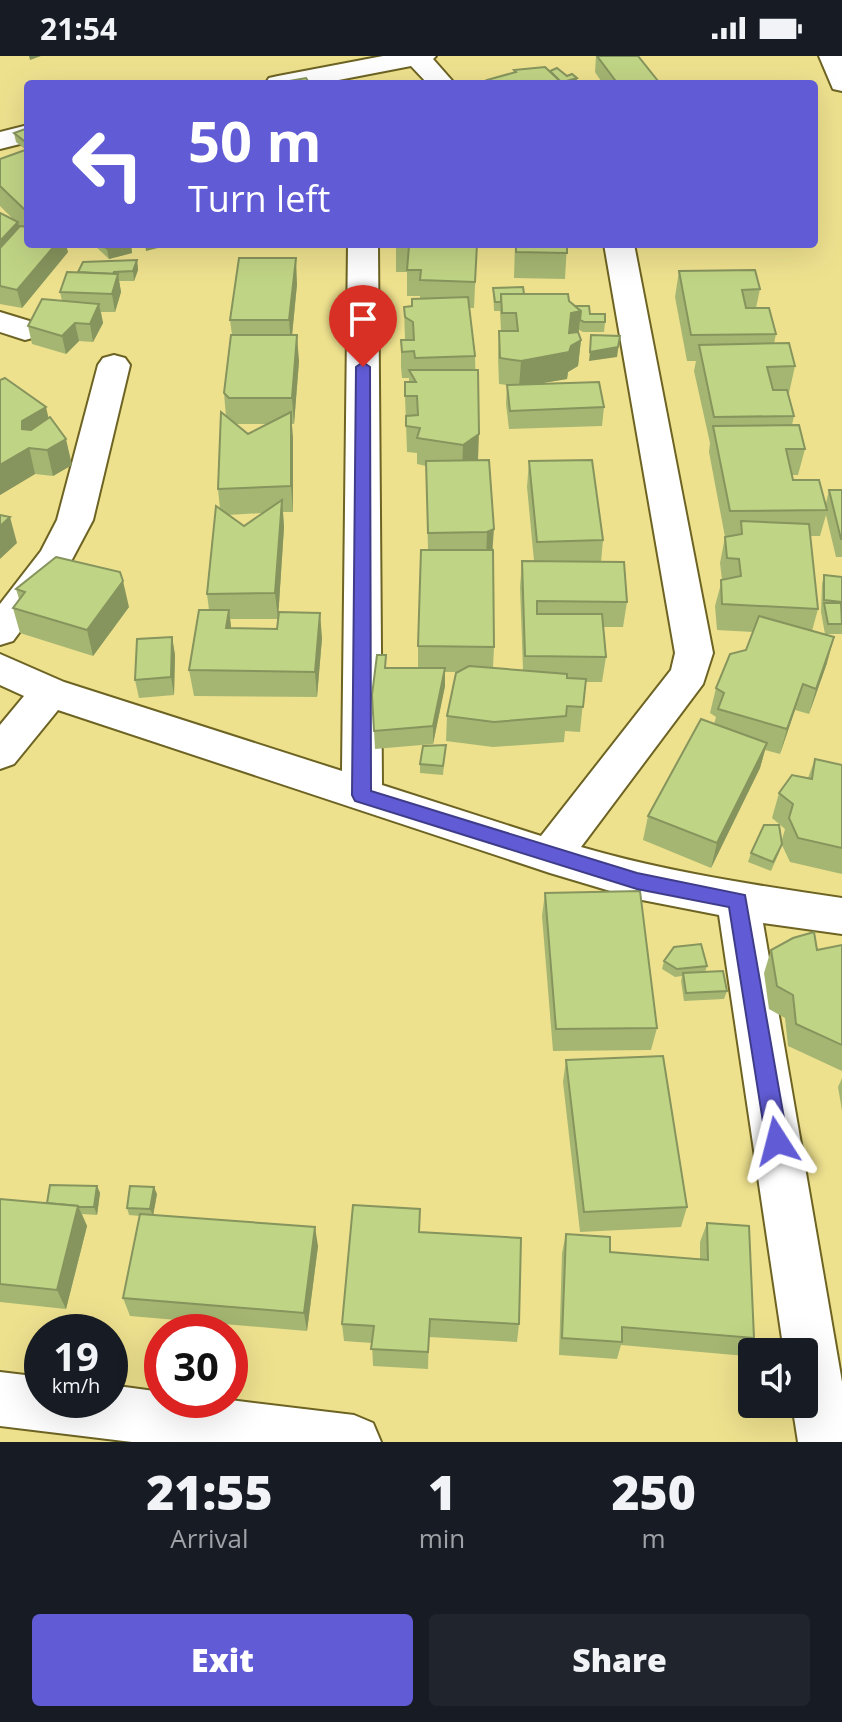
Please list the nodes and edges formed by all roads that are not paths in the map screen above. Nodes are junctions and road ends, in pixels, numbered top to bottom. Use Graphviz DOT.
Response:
graph roads {
  1 [pos="832,56"];
  2 [pos="420,57"];
  3 [pos="299,80"];
  4 [pos="439,80"];
  5 [pos="842,83"];
  6 [pos="24,134"];
  7 [pos="0,141"];
  8 [pos="363,248"];
  9 [pos="620,248"];
  10 [pos="114,365"];
  11 [pos="0,631"];
  12 [pos="0,668"];
  13 [pos="50,692"];
  14 [pos="0,753"];
  15 [pos="362,795"];
  16 [pos="550,856"];
  17 [pos="738,901"];
  18 [pos="842,916"];
  19 [pos="0,1399"];
  20 [pos="354,1442"];
  21 [pos="825,1442"];
  1 -- 5 [label="street"];
  2 -- 3 [label="street"];
  2 -- 4 [label="street"];
  6 -- 7 [label="street"];
  8 -- 15 [label="street"];
  9 -- 16 [label="street"];
  10 -- 11 [label="street"];
  12 -- 13 [label="street"];
  13 -- 14 [label="street"];
  13 -- 15 [label="street"];
  15 -- 16 [label="street"];
  16 -- 17 [label="street"];
  17 -- 18 [label="street"];
  17 -- 21 [label="street"];
  19 -- 20 [label="street"];
}
